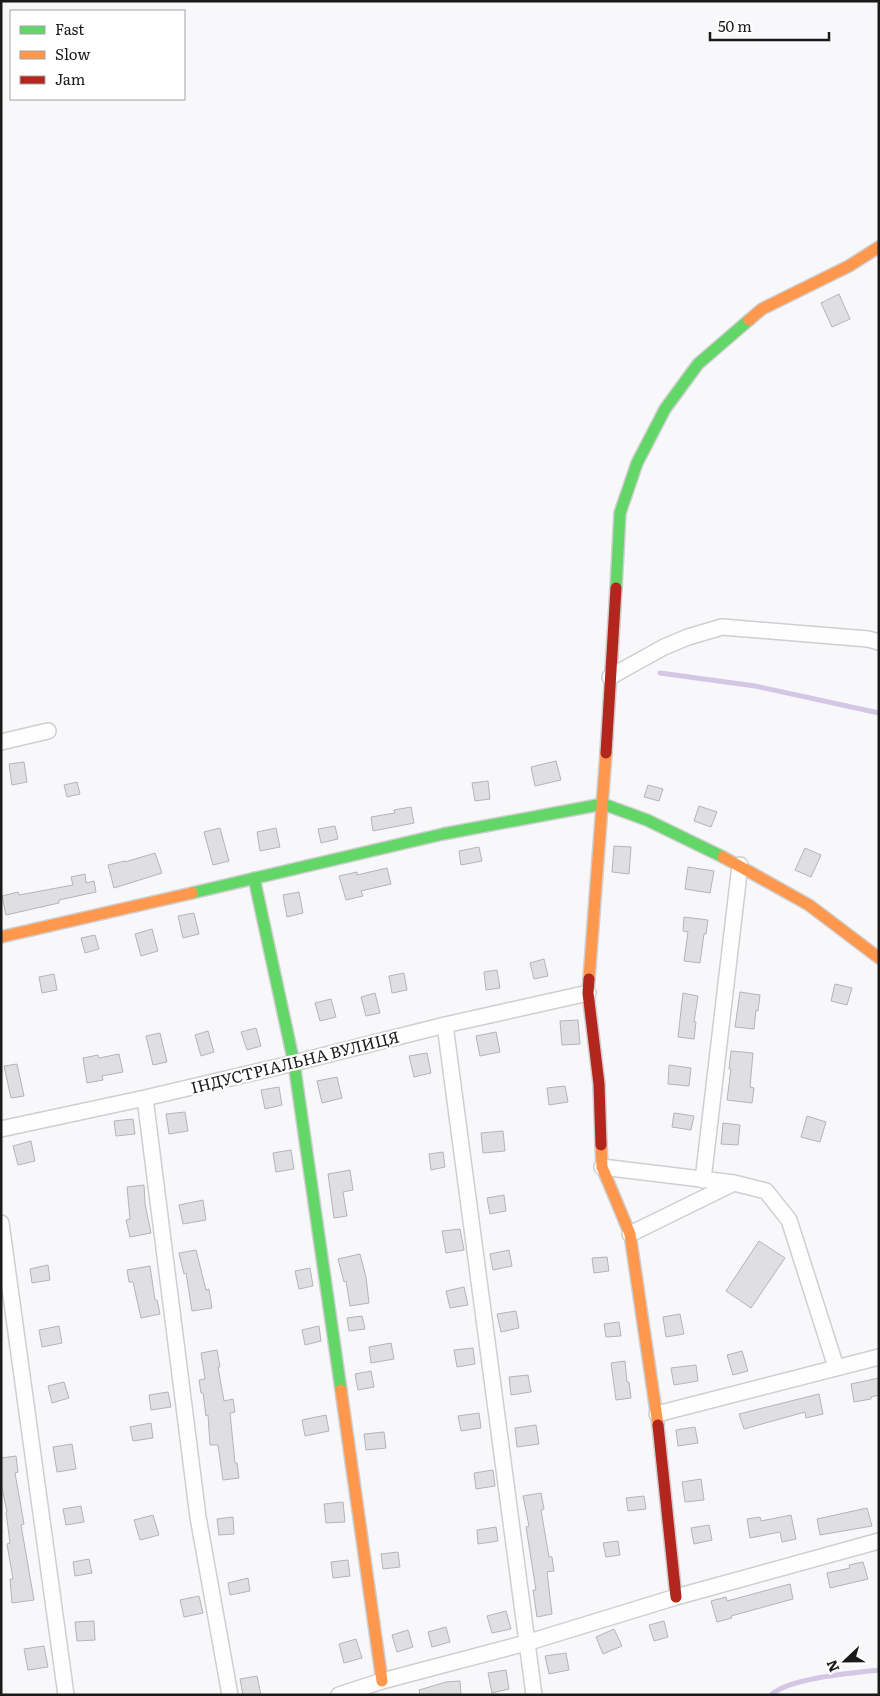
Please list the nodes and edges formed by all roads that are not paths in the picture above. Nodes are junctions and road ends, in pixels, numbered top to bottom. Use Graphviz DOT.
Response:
graph roads {
  1 [pos="879,247"];
  2 [pos="879,642"];
  3 [pos="610,676"];
  4 [pos="48,731"];
  5 [pos="1,742"];
  6 [pos="604,804"];
  7 [pos="740,865"];
  8 [pos="254,878"];
  9 [pos="1,937"];
  10 [pos="879,958"];
  11 [pos="588,993"];
  12 [pos="445,1025"];
  13 [pos="294,1063"];
  14 [pos="145,1098"];
  15 [pos="1,1129"];
  16 [pos="602,1167"];
  17 [pos="703,1180"];
  18 [pos="734,1183"];
  19 [pos="1,1223"];
  20 [pos="630,1234"];
  21 [pos="879,1357"];
  22 [pos="836,1367"];
  23 [pos="657,1414"];
  24 [pos="879,1541"];
  25 [pos="676,1597"];
  26 [pos="526,1643"];
  27 [pos="382,1681"];
  28 [pos="66,1695"];
  29 [pos="230,1695"];
  30 [pos="339,1695"];
  31 [pos="534,1695"];
  1 -- 3 [label="street"];
  2 -- 3 [label="street"];
  3 -- 6 [label="street"];
  4 -- 5 [label="street"];
  6 -- 7 [label="street"];
  6 -- 8 [label="street"];
  6 -- 11 [label="street"];
  7 -- 10 [label="street"];
  7 -- 17 [label="street"];
  8 -- 9 [label="street"];
  8 -- 13 [label="street"];
  11 -- 12 [label="street, ІНДУСТРІАЛЬНА ВУЛИЦЯ"];
  11 -- 16 [label="street"];
  12 -- 13 [label="street, ІНДУСТРІАЛЬНА ВУЛИЦЯ"];
  12 -- 26 [label="street"];
  13 -- 14 [label="street, ІНДУСТРІАЛЬНА ВУЛИЦЯ"];
  13 -- 27 [label="street"];
  14 -- 15 [label="street, ІНДУСТРІАЛЬНА ВУЛИЦЯ"];
  14 -- 29 [label="street"];
  16 -- 17 [label="street"];
  16 -- 20 [label="street"];
  17 -- 18 [label="street"];
  18 -- 20 [label="street"];
  18 -- 22 [label="street"];
  19 -- 28 [label="street"];
  20 -- 23 [label="street"];
  21 -- 22 [label="street"];
  22 -- 23 [label="street"];
  23 -- 25 [label="street"];
  24 -- 25 [label="street"];
  25 -- 26 [label="street"];
  26 -- 27 [label="street"];
  26 -- 31 [label="street"];
  27 -- 30 [label="street"];
}
